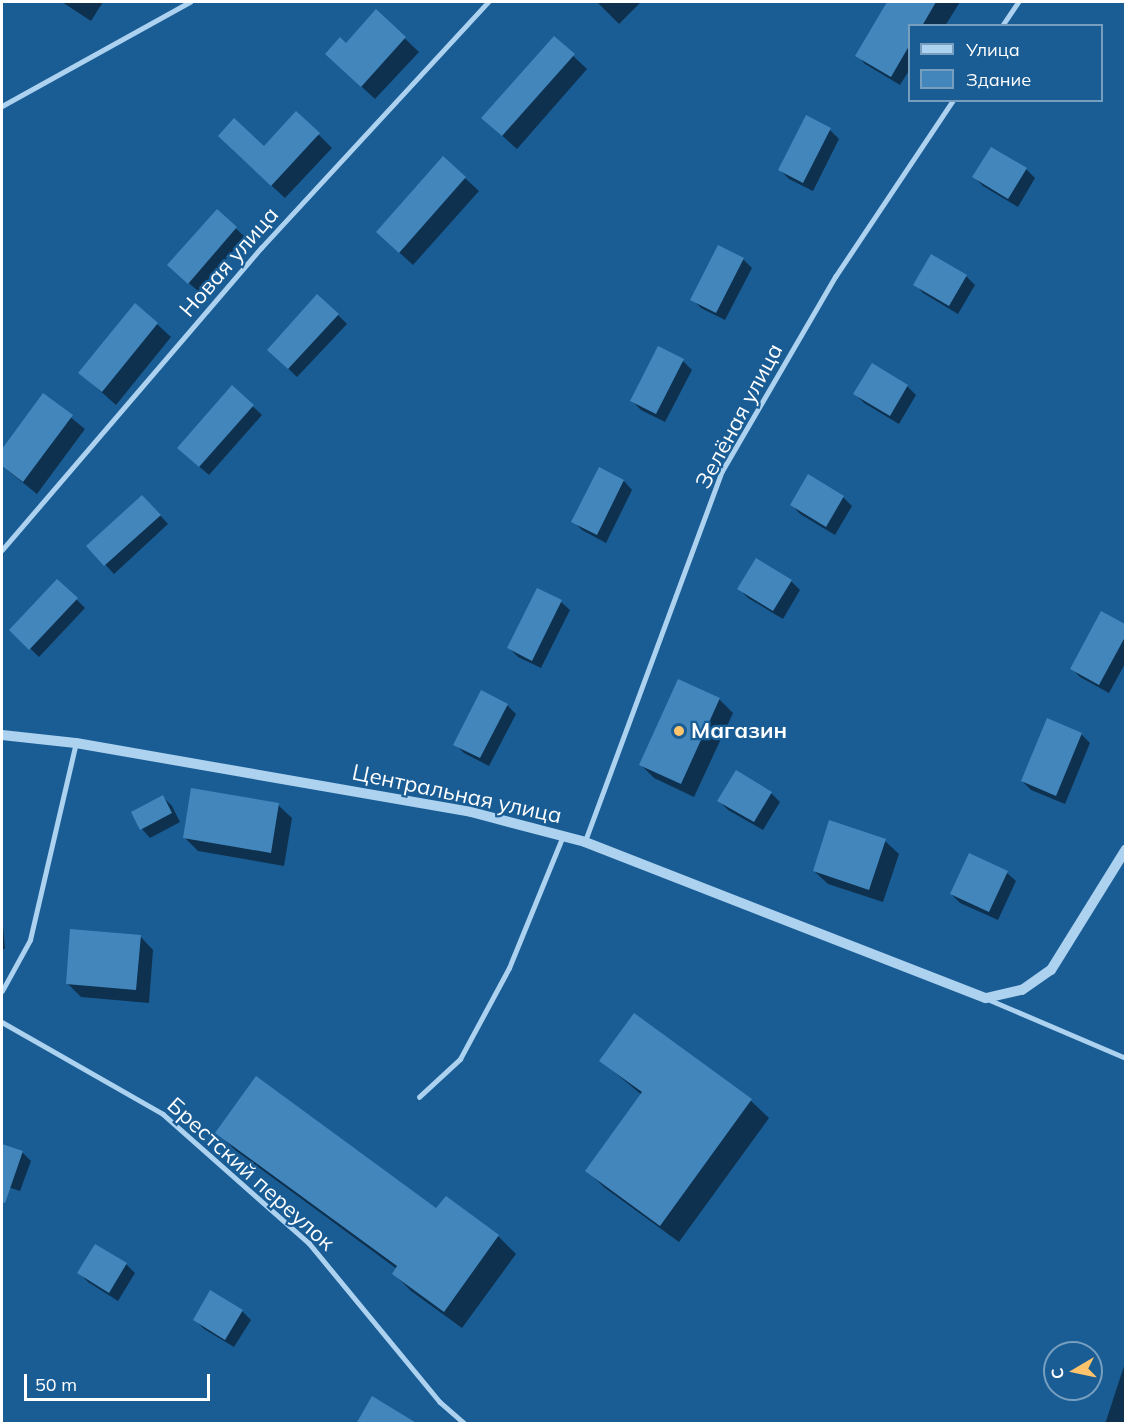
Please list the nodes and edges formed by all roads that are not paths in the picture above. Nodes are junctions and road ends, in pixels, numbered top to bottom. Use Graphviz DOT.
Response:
graph roads {
  1 [pos="190,2"];
  2 [pos="489,2"];
  3 [pos="1018,2"];
  4 [pos="1003,24"];
  5 [pos="952,102"];
  6 [pos="2,106"];
  7 [pos="2,550"];
  8 [pos="2,735"];
  9 [pos="76,743"];
  10 [pos="563,836"];
  11 [pos="585,842"];
  12 [pos="1125,849"];
  13 [pos="2,991"];
  14 [pos="986,998"];
  15 [pos="2,1022"];
  16 [pos="1125,1058"];
  17 [pos="419,1097"];
  18 [pos="465,1424"];
  1 -- 6 [label="lane"];
  2 -- 7 [label="lane, Новая улица"];
  3 -- 4 [label="lane"];
  5 -- 11 [label="lane, Зелёная улица"];
  8 -- 9 [label="street, Центральная улица"];
  9 -- 10 [label="street, Центральная улица"];
  9 -- 13 [label="lane"];
  10 -- 11 [label="street, Центральная улица"];
  10 -- 17 [label="lane"];
  11 -- 14 [label="street, Центральная улица"];
  12 -- 14 [label="street"];
  14 -- 16 [label="lane"];
  15 -- 18 [label="lane, Брестский переулок"];
}
